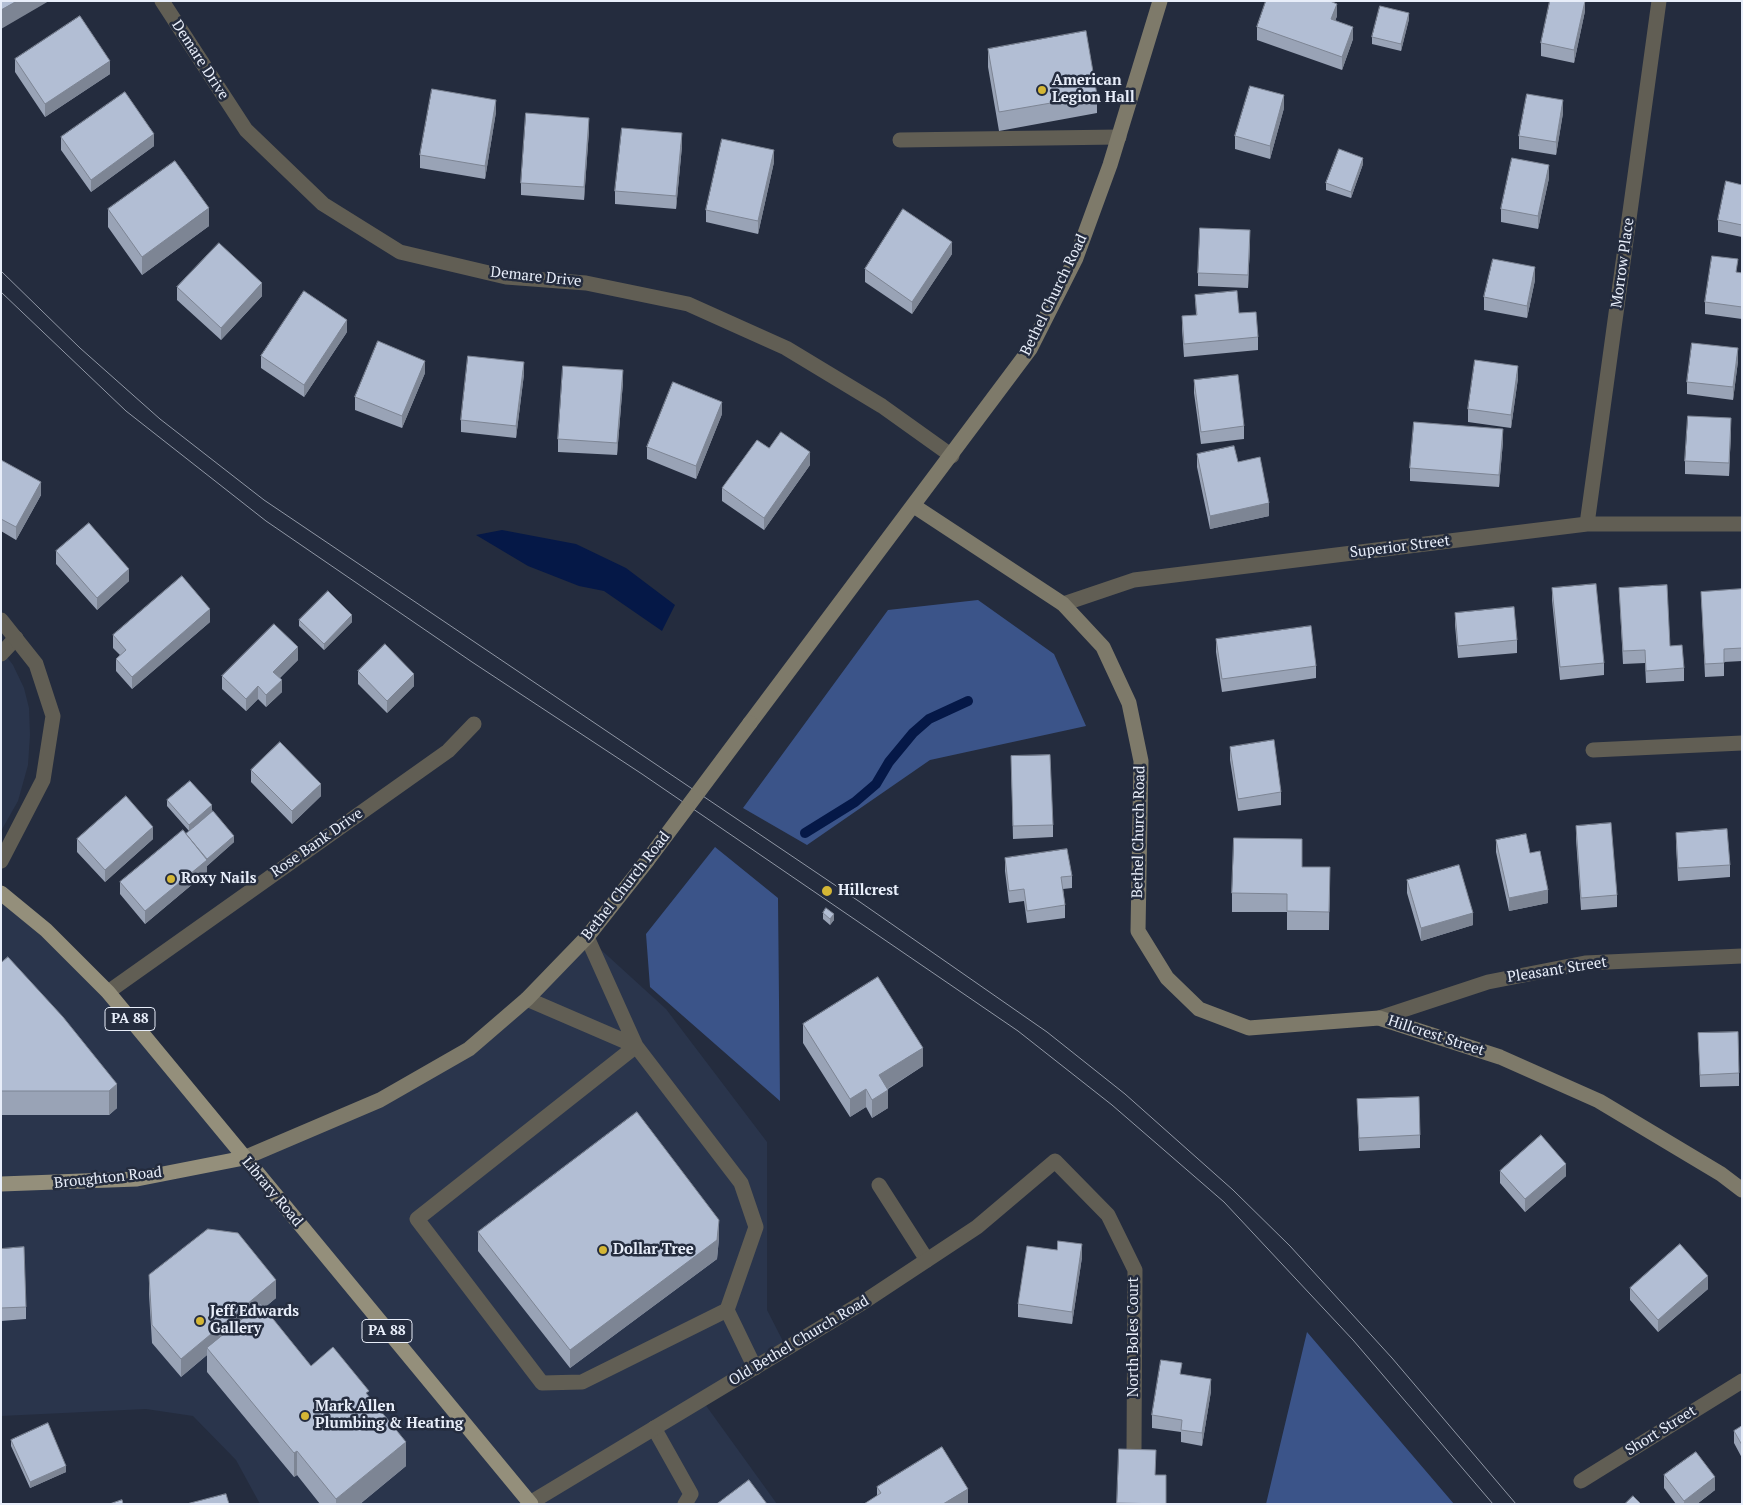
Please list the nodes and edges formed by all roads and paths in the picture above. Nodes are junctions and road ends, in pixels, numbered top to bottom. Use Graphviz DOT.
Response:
graph roads {
  1 [pos="162,1"];
  2 [pos="1160,1"];
  3 [pos="1659,1"];
  4 [pos="1119,137"];
  5 [pos="900,140"];
  6 [pos="952,456"];
  7 [pos="914,506"];
  8 [pos="1587,524"];
  9 [pos="1742,524"];
  10 [pos="1063,604"];
  11 [pos="1,620"];
  12 [pos="16,638"];
  13 [pos="1,654"];
  14 [pos="474,724"];
  15 [pos="1742,743"];
  16 [pos="1592,750"];
  17 [pos="1,861"];
  18 [pos="1,893"];
  19 [pos="1138,931"];
  20 [pos="588,937"];
  21 [pos="1742,956"];
  22 [pos="108,992"];
  23 [pos="527,999"];
  24 [pos="1379,1018"];
  25 [pos="636,1046"];
  26 [pos="244,1158"];
  27 [pos="1055,1161"];
  28 [pos="1,1184"];
  29 [pos="879,1184"];
  30 [pos="1742,1190"];
  31 [pos="927,1260"];
  32 [pos="727,1310"];
  33 [pos="756,1368"];
  34 [pos="1742,1380"];
  35 [pos="654,1428"];
  36 [pos="1134,1450"];
  37 [pos="1581,1481"];
  38 [pos="530,1504"];
  39 [pos="685,1504"];
  1 -- 6 [label="street, Demare Drive"];
  2 -- 4 [label="street, Bethel Church Road"];
  3 -- 8 [label="street, Morrow Place"];
  4 -- 5 [label="street"];
  4 -- 6 [label="street, Bethel Church Road"];
  6 -- 7 [label="street, Bethel Church Road"];
  7 -- 10 [label="street, Bethel Church Road"];
  7 -- 20 [label="street, Bethel Church Road, bridge"];
  8 -- 9 [label="street, Superior Street"];
  8 -- 10 [label="street, Superior Street"];
  10 -- 19 [label="street, Bethel Church Road"];
  11 -- 12 [label="street"];
  12 -- 13 [label="street"];
  12 -- 17 [label="street"];
  14 -- 22 [label="street, Rose Bank Drive"];
  15 -- 16 [label="street"];
  18 -- 22 [label="main road, Library Road / PA 88"];
  19 -- 24 [label="street, Hillcrest Street"];
  20 -- 23 [label="street, Bethel Church Road"];
  20 -- 25 [label="street"];
  21 -- 24 [label="street, Pleasant Street"];
  22 -- 26 [label="main road, Library Road / PA 88"];
  23 -- 25 [label="street"];
  23 -- 26 [label="street, Bethel Church Road"];
  24 -- 30 [label="street, Hillcrest Street"];
  25 -- 32 [label="street"];
  25 -- 32 [label="street"];
  26 -- 28 [label="main road, Broughton Road"];
  26 -- 38 [label="main road, Library Road / PA 88"];
  27 -- 31 [label="street, Old Bethel Church Road"];
  27 -- 36 [label="street, North Boles Court"];
  29 -- 31 [label="street"];
  31 -- 33 [label="street, Old Bethel Church Road"];
  32 -- 33 [label="street"];
  33 -- 35 [label="street, Old Bethel Church Road"];
  34 -- 37 [label="street, Short Street"];
  35 -- 38 [label="street, Old Bethel Church Road"];
  35 -- 39 [label="street"];
}
